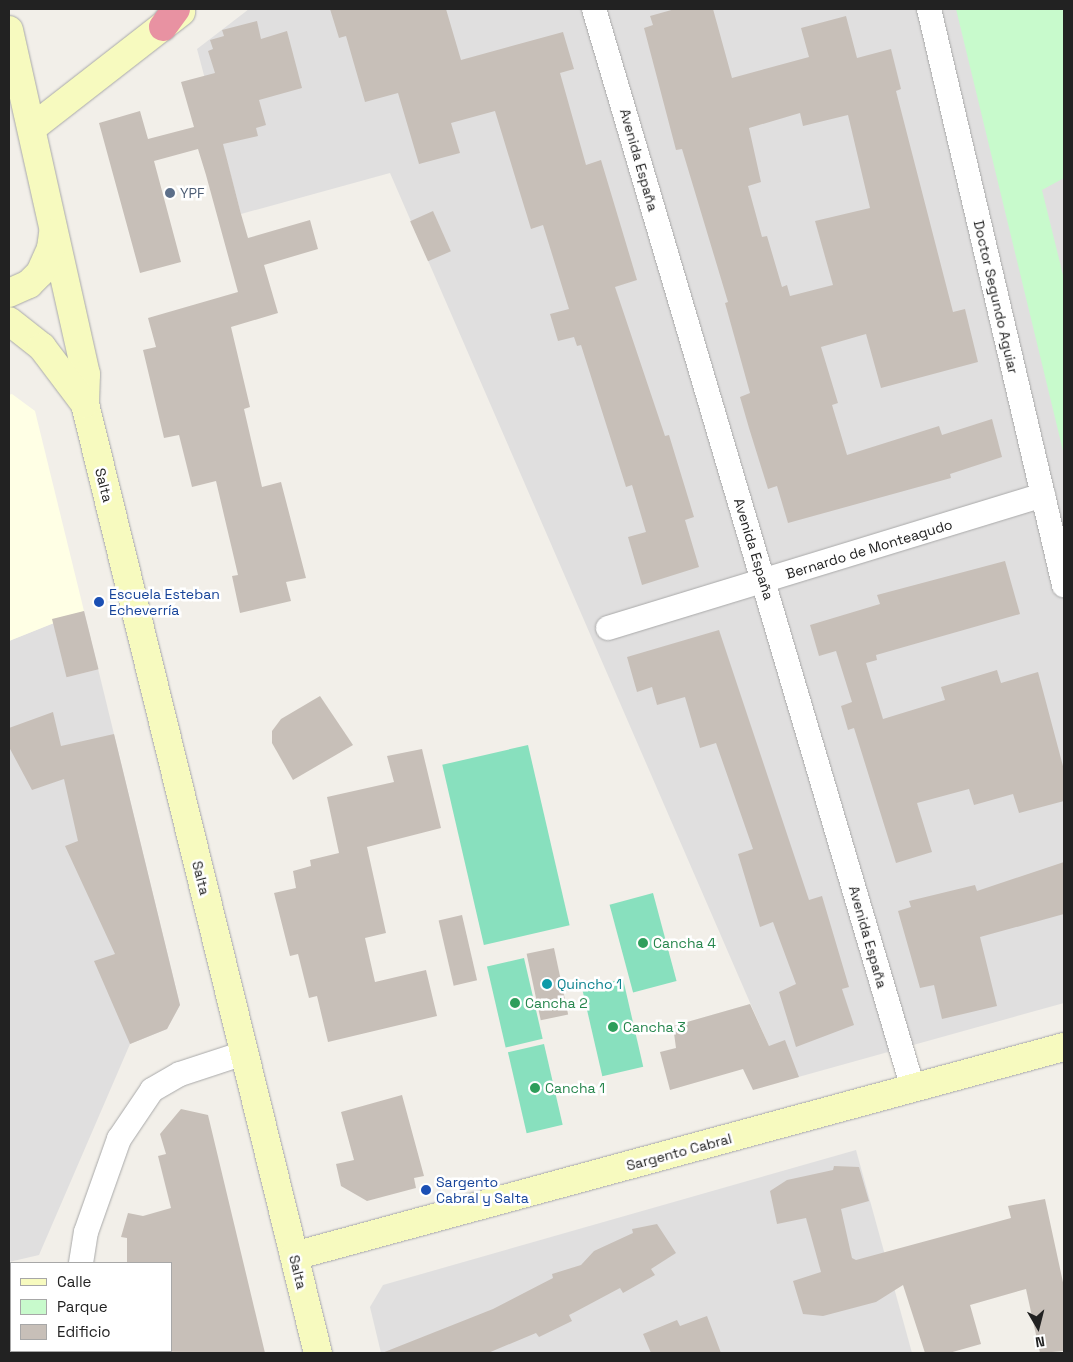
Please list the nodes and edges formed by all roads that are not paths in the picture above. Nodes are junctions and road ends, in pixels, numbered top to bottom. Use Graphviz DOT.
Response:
graph roads {
  1 [pos="186,9"];
  2 [pos="594,9"];
  3 [pos="929,9"];
  4 [pos="170,18"];
  5 [pos="9,30"];
  6 [pos="32,128"];
  7 [pos="54,224"];
  8 [pos="9,293"];
  9 [pos="9,321"];
  10 [pos="85,404"];
  11 [pos="1043,495"];
  12 [pos="764,582"];
  13 [pos="1064,585"];
  14 [pos="608,628"];
  15 [pos="1064,1047"];
  16 [pos="244,1053"];
  17 [pos="913,1089"];
  18 [pos="294,1256"];
  19 [pos="81,1262"];
  20 [pos="318,1353"];
  1 -- 4 [label="main road"];
  2 -- 12 [label="street, Avenida España"];
  3 -- 11 [label="street, Doctor Segundo Aguiar"];
  4 -- 6 [label="main road"];
  5 -- 6 [label="main road, Salta"];
  6 -- 7 [label="main road, Salta"];
  7 -- 8 [label="main road"];
  7 -- 10 [label="main road, Salta"];
  9 -- 10 [label="main road, Salta"];
  10 -- 16 [label="main road, Salta"];
  11 -- 12 [label="street, Bernardo de Monteagudo"];
  11 -- 13 [label="street, Doctor Segundo Aguiar"];
  12 -- 14 [label="street, Bernardo de Monteagudo"];
  12 -- 17 [label="street, Avenida España"];
  15 -- 17 [label="main road, Sargento Cabral"];
  16 -- 18 [label="main road, Salta"];
  16 -- 19 [label="street"];
  17 -- 18 [label="main road, Sargento Cabral"];
  18 -- 20 [label="main road, Salta"];
}
